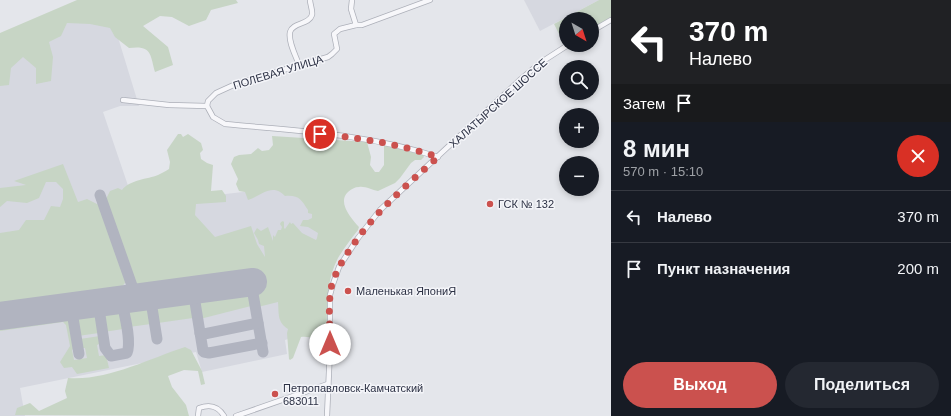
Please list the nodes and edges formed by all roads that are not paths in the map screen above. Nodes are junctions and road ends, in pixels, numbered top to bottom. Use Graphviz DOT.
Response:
graph roads {
  1 [pos="310,0"];
  2 [pos="352,0"];
  3 [pos="430,0"];
  4 [pos="611,20"];
  5 [pos="356,25"];
  6 [pos="599,27"];
  7 [pos="559,51"];
  8 [pos="299,65"];
  9 [pos="123,100"];
  10 [pos="207,106"];
  11 [pos="438,157"];
  12 [pos="328,384"];
  13 [pos="198,416"];
  14 [pos="224,416"];
  15 [pos="236,416"];
  16 [pos="327,416"];
  1 -- 8 [label="street"];
  2 -- 5 [label="street"];
  3 -- 5 [label="street"];
  4 -- 6 [label="street"];
  5 -- 8 [label="street, ПОЛЕВАЯ УЛИЦА"];
  7 -- 11 [label="street, ХАЛАТЫРСКОЕ ШОССЕ"];
  8 -- 10 [label="street, ПОЛЕВАЯ УЛИЦА"];
  9 -- 10 [label="street"];
  10 -- 11 [label="street"];
  11 -- 12 [label="street, ХАЛАТЫРСКОЕ ШОССЕ"];
  12 -- 15 [label="street"];
  12 -- 16 [label="street, ХАЛАТЫРСКОЕ ШОССЕ"];
  13 -- 14 [label="street"];
}
